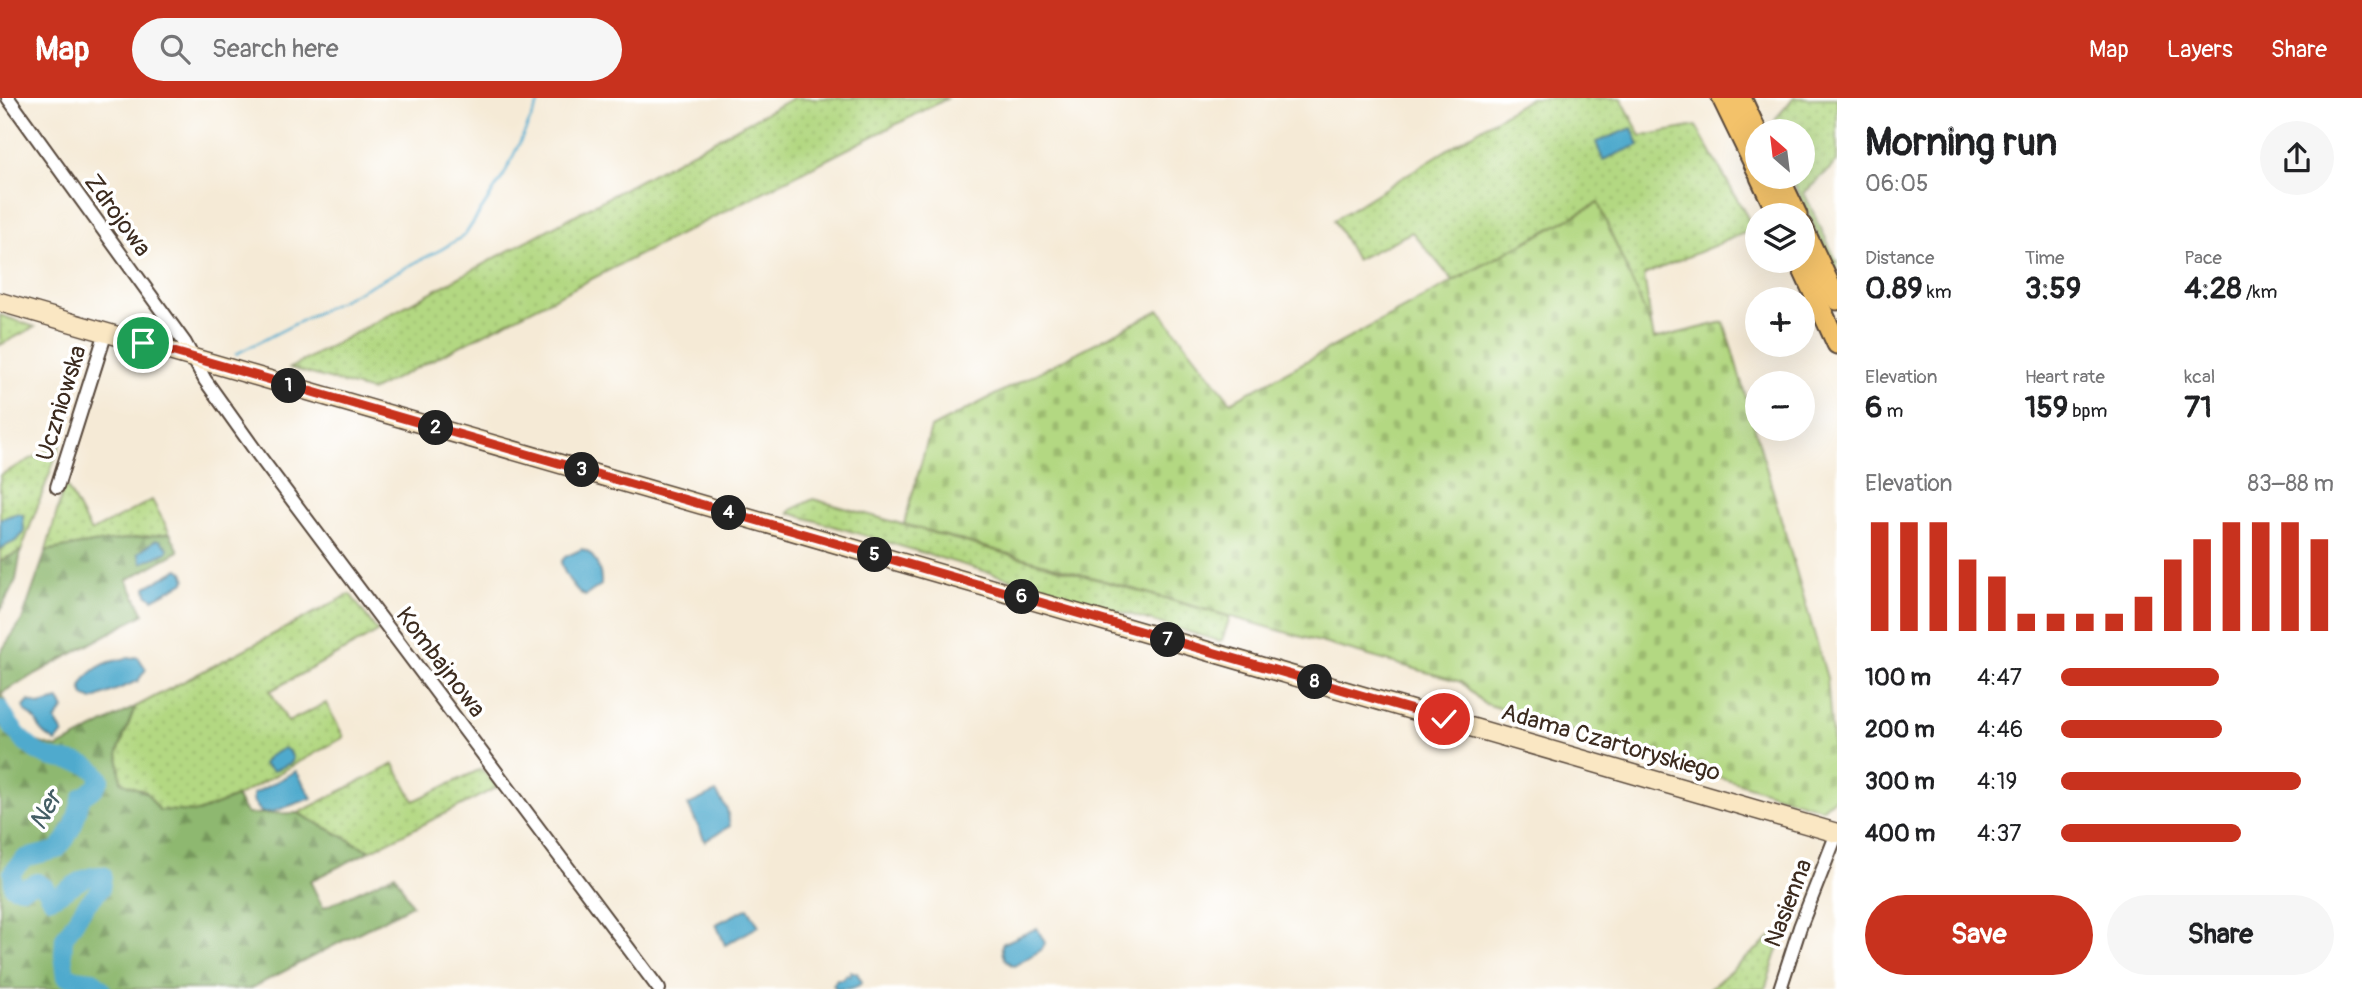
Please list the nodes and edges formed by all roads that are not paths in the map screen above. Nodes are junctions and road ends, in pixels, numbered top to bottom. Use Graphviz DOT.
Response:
graph roads {
  1 [pos="8,98"];
  2 [pos="1722,98"];
  3 [pos="1741,98"];
  4 [pos="1751,119"];
  5 [pos="1745,145"];
  6 [pos="1815,253"];
  7 [pos="1804,273"];
  8 [pos="1837,300"];
  9 [pos="0,302"];
  10 [pos="106,332"];
  11 [pos="1837,344"];
  12 [pos="192,358"];
  13 [pos="57,487"];
  14 [pos="1837,833"];
  15 [pos="659,989"];
  16 [pos="1780,989"];
  1 -- 12 [label="street, Zdrojowa"];
  2 -- 5 [label="main road"];
  3 -- 4 [label="main road"];
  6 -- 8 [label="main road"];
  7 -- 11 [label="main road"];
  9 -- 10 [label="street, Adama Czartoryskiego"];
  10 -- 12 [label="street, Adama Czartoryskiego"];
  10 -- 13 [label="street, Uczniowska"];
  12 -- 14 [label="street, Adama Czartoryskiego"];
  12 -- 15 [label="street, Kombajnowa"];
  14 -- 16 [label="street, Nasienna"];
}
